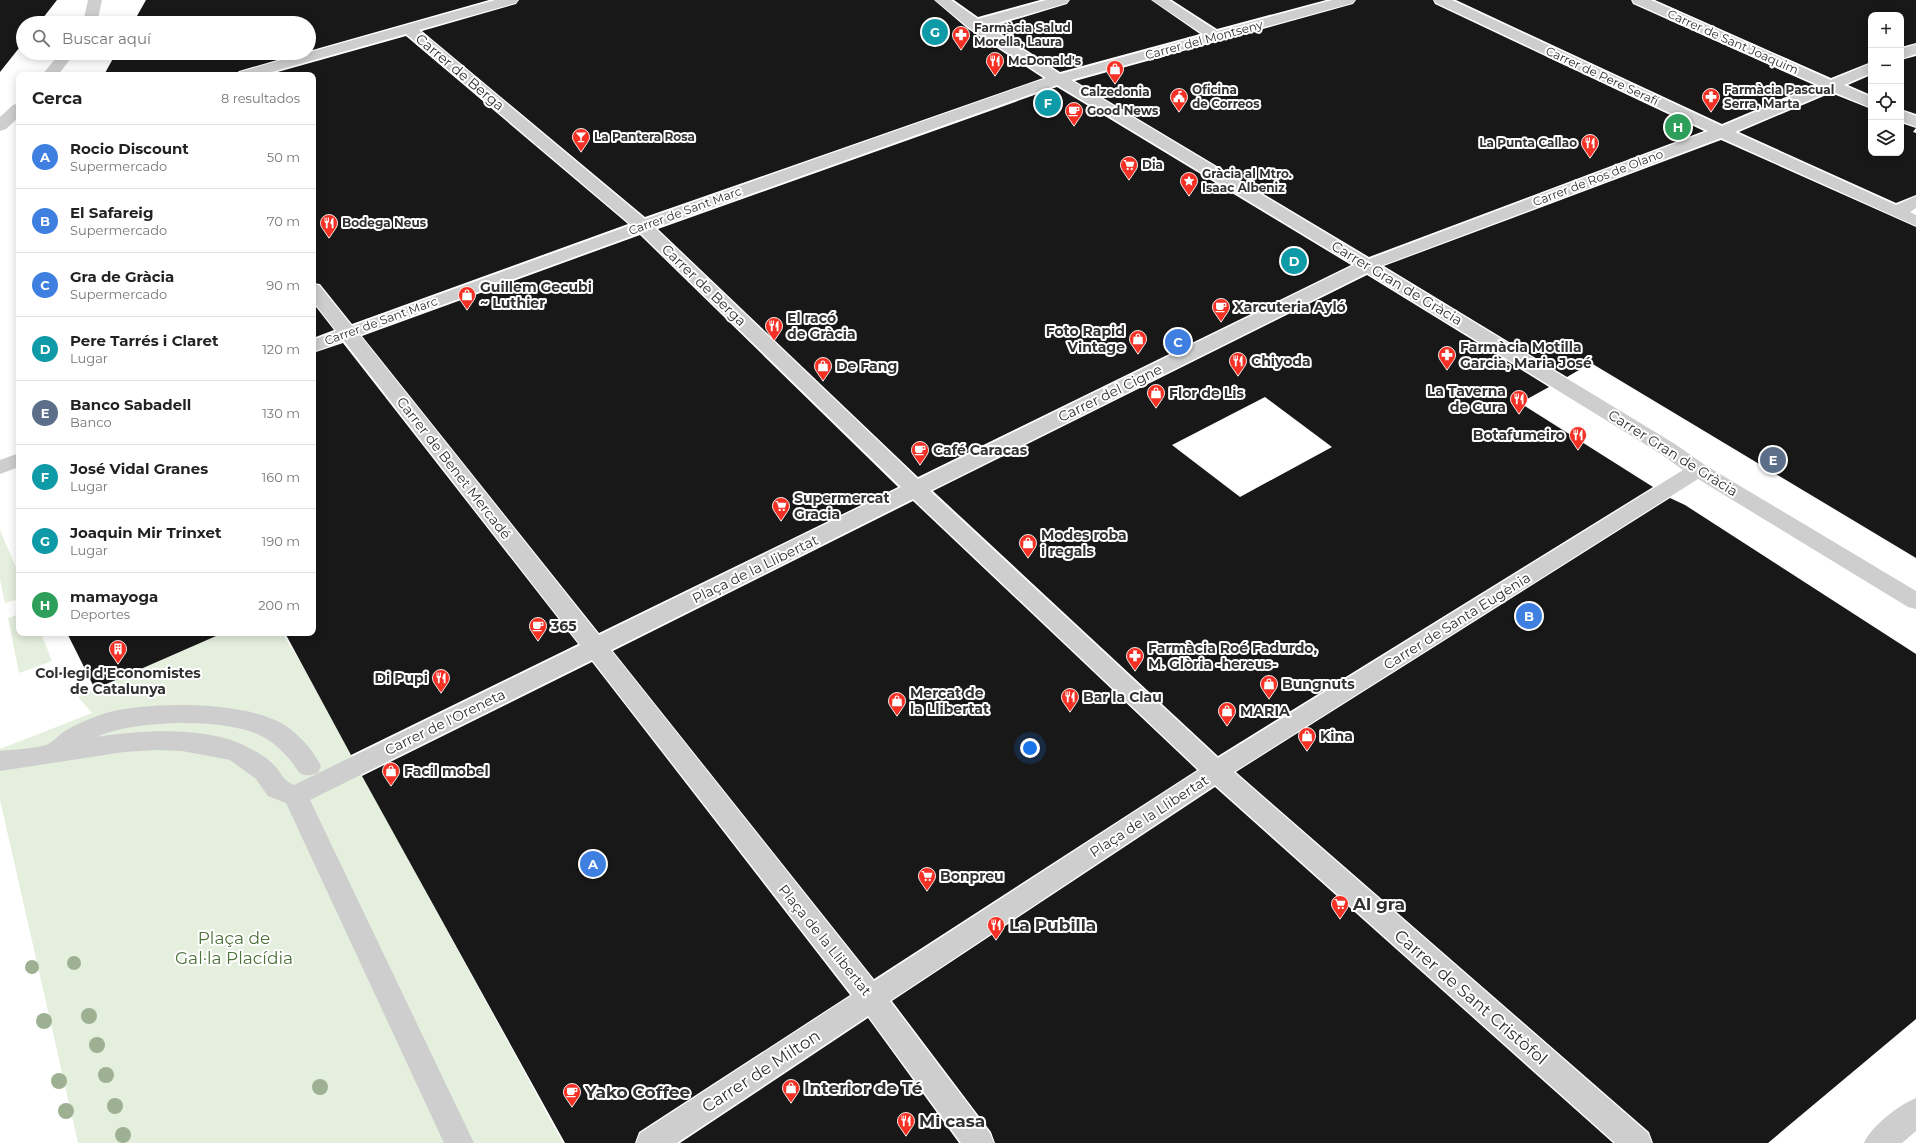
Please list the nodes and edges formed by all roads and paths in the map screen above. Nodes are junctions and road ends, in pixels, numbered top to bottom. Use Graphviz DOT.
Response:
graph roads {
  1 [pos="95,0"];
  2 [pos="511,0"];
  3 [pos="942,0"];
  4 [pos="1062,0"];
  5 [pos="1159,0"];
  6 [pos="1348,0"];
  7 [pos="1441,0"];
  8 [pos="1639,0"];
  9 [pos="93,16"];
  10 [pos="974,25"];
  11 [pos="409,29"];
  12 [pos="1214,36"];
  13 [pos="1916,48"];
  14 [pos="1904,54"];
  15 [pos="316,55"];
  16 [pos="62,60"];
  17 [pos="298,60"];
  18 [pos="1868,69"];
  19 [pos="52,72"];
  20 [pos="255,72"];
  21 [pos="1059,79"];
  22 [pos="1830,86"];
  23 [pos="1868,102"];
  24 [pos="16,112"];
  25 [pos="1904,116"];
  26 [pos="1916,122"];
  27 [pos="8,123"];
  28 [pos="1721,132"];
  29 [pos="1916,201"];
  30 [pos="1897,212"];
  31 [pos="1916,221"];
  32 [pos="643,226"];
  33 [pos="1368,265"];
  34 [pos="316,293"];
  35 [pos="348,332"];
  36 [pos="316,345"];
  37 [pos="16,461"];
  38 [pos="0,467"];
  39 [pos="1698,470"];
  40 [pos="916,489"];
  41 [pos="1916,601"];
  42 [pos="595,649"];
  43 [pos="55,752"];
  44 [pos="0,761"];
  45 [pos="309,766"];
  46 [pos="1216,771"];
  47 [pos="295,796"];
  48 [pos="872,999"];
  49 [pos="1916,1112"];
  50 [pos="459,1143"];
  51 [pos="651,1143"];
  52 [pos="979,1143"];
  53 [pos="1637,1143"];
  54 [pos="1880,1143"];
  1 -- 9 [label="street"];
  2 -- 11 [label="street"];
  3 -- 10 [label="street, Carrer Gran de Gràcia"];
  4 -- 10 [label="street"];
  5 -- 12 [label="street"];
  6 -- 12 [label="street, Carrer del Montseny"];
  7 -- 28 [label="street, Carrer de Pere Serafí"];
  8 -- 22 [label="street, Carrer de Sant Joaquim"];
  10 -- 21 [label="street, Carrer Gran de Gràcia"];
  11 -- 15 [label="street"];
  11 -- 32 [label="street, Carrer de Berga"];
  12 -- 21 [label="street, Carrer del Montseny"];
  13 -- 14 [label="street"];
  16 -- 19 [label="street"];
  17 -- 20 [label="street"];
  18 -- 22 [label="street, Carrer de Ros de Olano"];
  21 -- 32 [label="street, Carrer de Sant Marc"];
  21 -- 33 [label="street, Carrer Gran de Gràcia"];
  22 -- 23 [label="street, Carrer de Sant Joaquim"];
  22 -- 28 [label="street, Carrer de Ros de Olano"];
  24 -- 27 [label="street"];
  25 -- 26 [label="street"];
  28 -- 30 [label="street, Carrer de Pere Serafí"];
  28 -- 33 [label="street, Carrer de Ros de Olano"];
  29 -- 30 [label="street"];
  30 -- 31 [label="street, Carrer de Pere Serafí"];
  32 -- 35 [label="street, Carrer de Sant Marc"];
  32 -- 40 [label="street, Carrer de Berga"];
  33 -- 39 [label="street, Carrer Gran de Gràcia"];
  33 -- 40 [label="street, Carrer del Cigne"];
  34 -- 35 [label="street, Carrer de Benet Mercadé"];
  35 -- 36 [label="street, Carrer de Sant Marc"];
  35 -- 42 [label="street, Carrer de Benet Mercadé"];
  37 -- 38 [label="street"];
  39 -- 41 [label="street, Carrer Gran de Gràcia"];
  39 -- 46 [label="street, Carrer de Santa Eugènia"];
  40 -- 42 [label="street, Plaça de la Llibertat"];
  40 -- 46 [label="street, Plaça de la Llibertat"];
  42 -- 47 [label="street, Carrer de l'Oreneta"];
  42 -- 48 [label="street, Plaça de la Llibertat"];
  43 -- 44 [label="street"];
  43 -- 45 [label="street"];
  43 -- 47 [label="street"];
  46 -- 48 [label="street, Plaça de la Llibertat"];
  46 -- 53 [label="street, Carrer de Sant Cristòfol"];
  47 -- 50 [label="street"];
  48 -- 51 [label="street, Carrer de Milton"];
  48 -- 52 [label="street"];
  49 -- 54 [label="street"];
}
